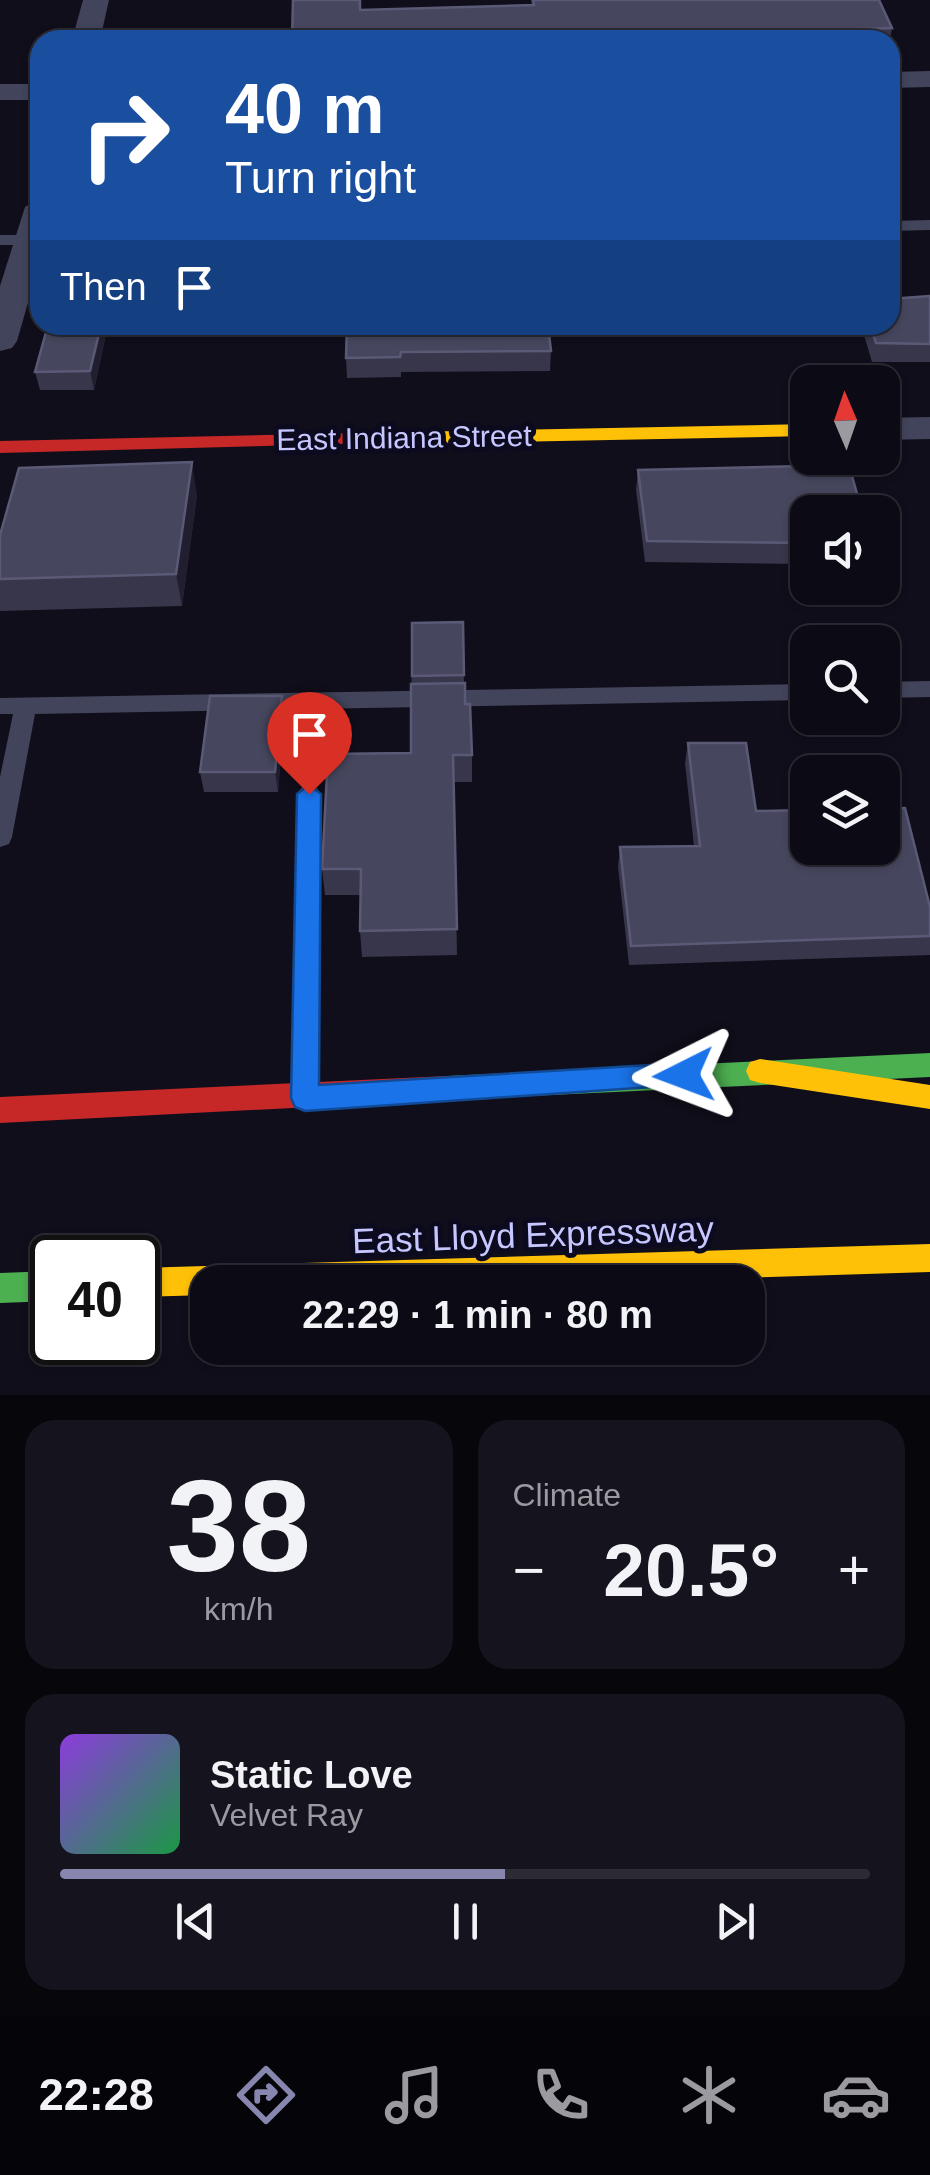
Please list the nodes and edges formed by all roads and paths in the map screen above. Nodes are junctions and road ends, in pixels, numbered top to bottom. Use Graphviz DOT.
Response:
graph roads {
  1 [pos="96,0"];
  2 [pos="88,30"];
  3 [pos="930,79"];
  4 [pos="900,80"];
  5 [pos="0,92"];
  6 [pos="30,92"];
  7 [pos="930,225"];
  8 [pos="900,226"];
  9 [pos="24,240"];
  10 [pos="0,341"];
  11 [pos="900,428"];
  12 [pos="930,428"];
  13 [pos="790,430"];
  14 [pos="0,447"];
  15 [pos="930,689"];
  16 [pos="900,690"];
  17 [pos="790,692"];
  18 [pos="26,704"];
  19 [pos="0,706"];
  20 [pos="309,794"];
  21 [pos="0,837"];
  22 [pos="930,1065"];
  23 [pos="760,1071"];
  24 [pos="930,1097"];
  25 [pos="305,1098"];
  26 [pos="0,1110"];
  27 [pos="930,1258"];
  28 [pos="160,1282"];
  29 [pos="30,1287"];
  30 [pos="0,1288"];
  1 -- 2 [label="street"];
  3 -- 4 [label="street"];
  5 -- 6 [label="street"];
  7 -- 8 [label="lane"];
  9 -- 10 [label="street"];
  11 -- 12 [label="street"];
  13 -- 14 [label="main road, East Indiana Street"];
  15 -- 16 [label="lane"];
  17 -- 18 [label="lane"];
  18 -- 19 [label="lane"];
  18 -- 21 [label="lane"];
  20 -- 25 [label="lane"];
  22 -- 23 [label="main road"];
  23 -- 24 [label="main road"];
  23 -- 25 [label="main road"];
  25 -- 26 [label="main road"];
  27 -- 28 [label="main road, East Lloyd Expressway"];
  29 -- 30 [label="main road"];
}
